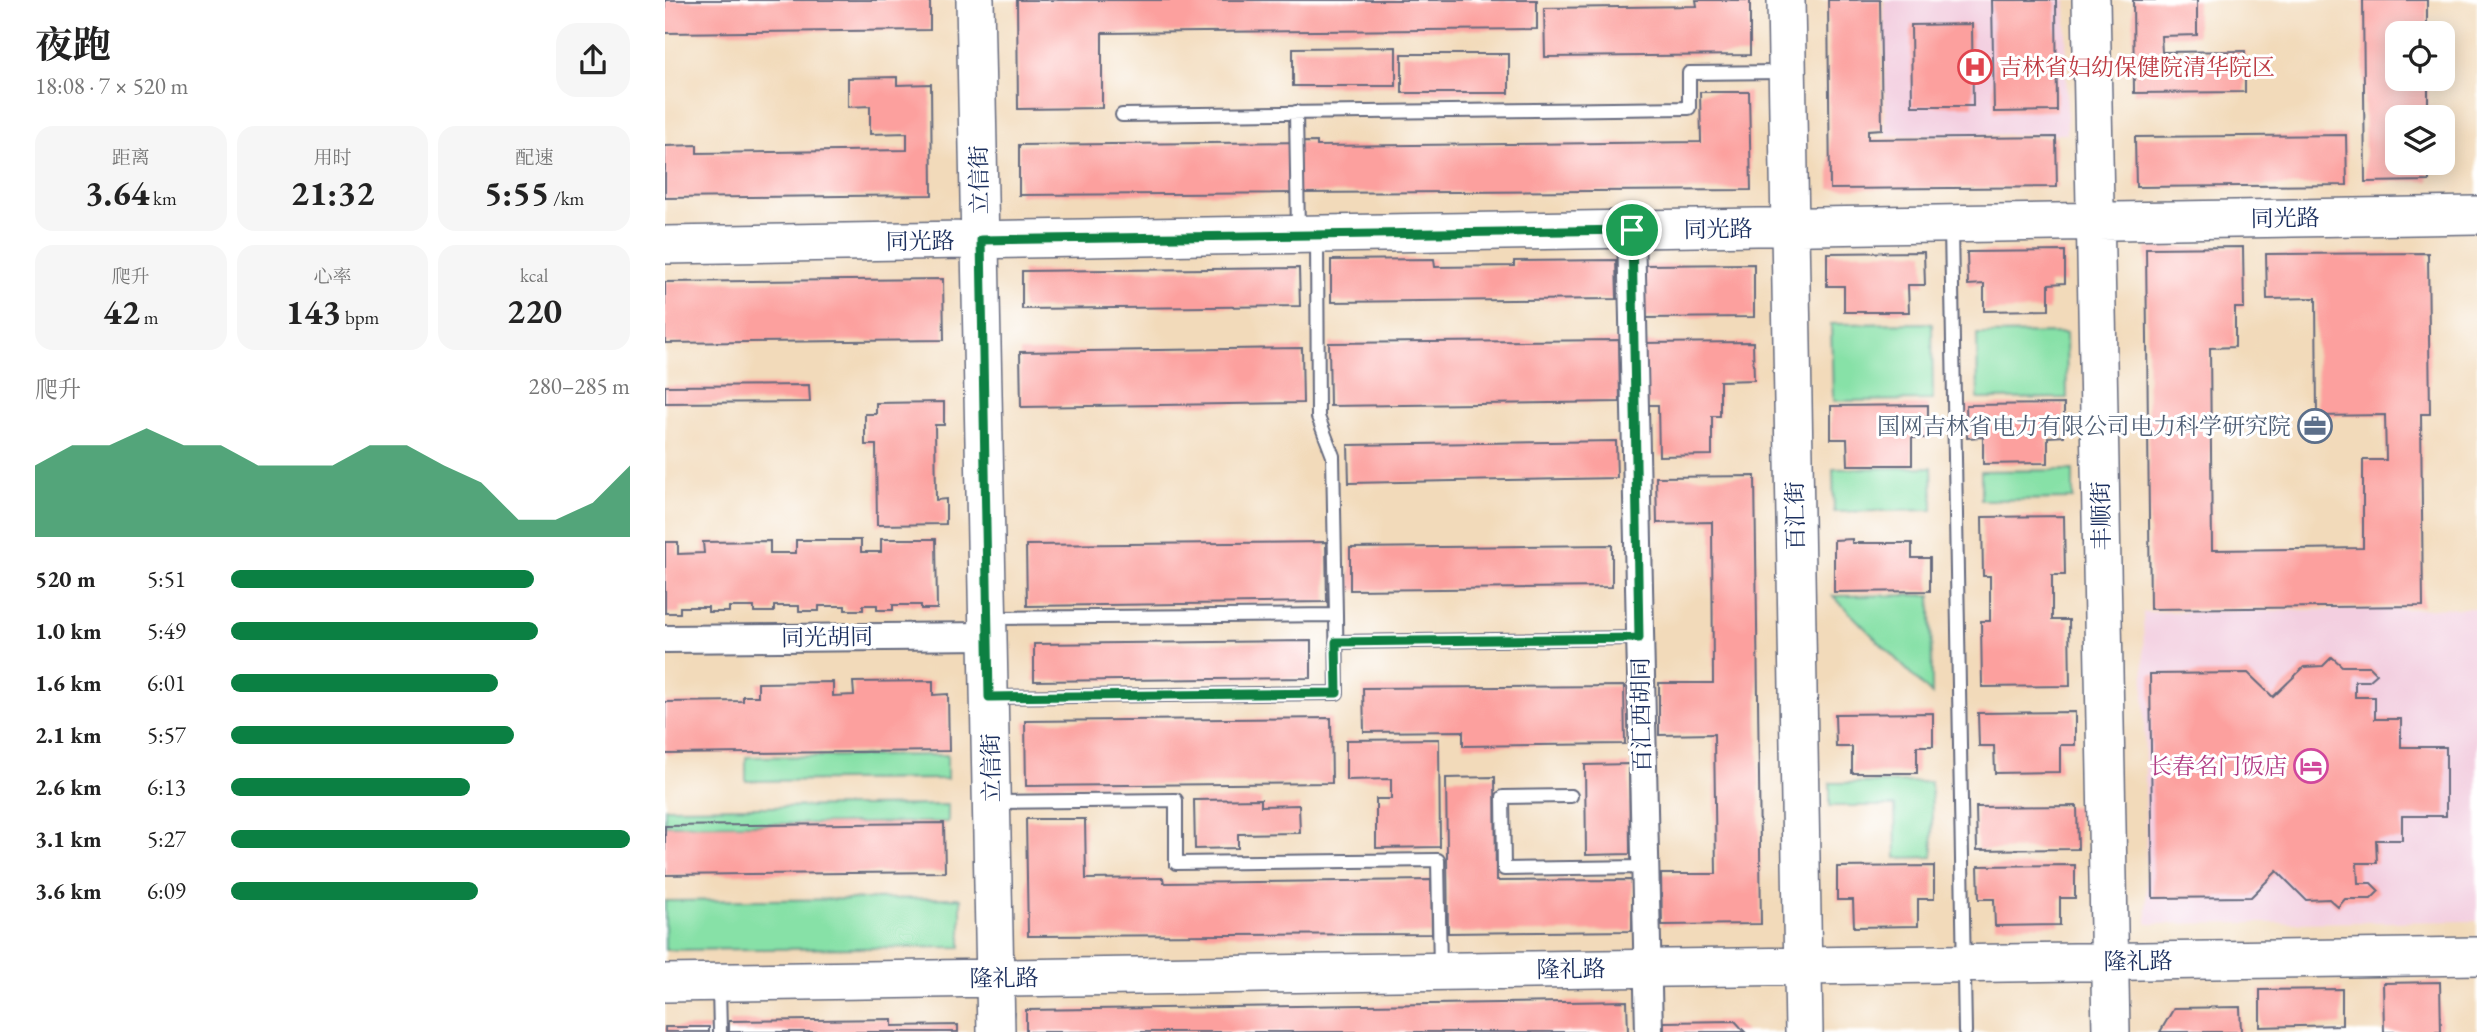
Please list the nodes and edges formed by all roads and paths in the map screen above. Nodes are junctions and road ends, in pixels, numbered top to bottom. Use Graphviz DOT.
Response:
graph roads {
  1 [pos="975,0"];
  2 [pos="1786,0"];
  3 [pos="2091,0"];
  4 [pos="1787,72"];
  5 [pos="1296,112"];
  6 [pos="1122,115"];
  7 [pos="2477,215"];
  8 [pos="2095,222"];
  9 [pos="1951,224"];
  10 [pos="1790,227"];
  11 [pos="1632,230"];
  12 [pos="1307,235"];
  13 [pos="981,240"];
  14 [pos="665,245"];
  15 [pos="1336,615"];
  16 [pos="988,627"];
  17 [pos="1639,638"];
  18 [pos="665,639"];
  19 [pos="1336,642"];
  20 [pos="989,697"];
  21 [pos="1571,796"];
  22 [pos="992,802"];
  23 [pos="1645,867"];
  24 [pos="2477,956"];
  25 [pos="2110,961"];
  26 [pos="1964,963"];
  27 [pos="1803,966"];
  28 [pos="1648,968"];
  29 [pos="1440,971"];
  30 [pos="995,978"];
  31 [pos="719,982"];
  32 [pos="665,983"];
  33 [pos="720,1032"];
  34 [pos="996,1032"];
  35 [pos="1649,1032"];
  36 [pos="1804,1032"];
  37 [pos="1965,1032"];
  38 [pos="2111,1032"];
  1 -- 13 [label="street, 立信街"];
  2 -- 4 [label="street, 百汇街"];
  3 -- 8 [label="street, 丰顺街"];
  4 -- 5 [label="lane"];
  4 -- 10 [label="street, 百汇街"];
  5 -- 6 [label="lane"];
  5 -- 12 [label="lane"];
  7 -- 8 [label="street, 同光路"];
  8 -- 9 [label="street, 同光路"];
  8 -- 25 [label="street, 丰顺街"];
  9 -- 10 [label="street, 同光路"];
  9 -- 26 [label="lane"];
  10 -- 11 [label="street, 同光路"];
  10 -- 27 [label="street, 百汇街"];
  11 -- 12 [label="street, 同光路"];
  11 -- 17 [label="street, 百汇西胡同"];
  12 -- 13 [label="street, 同光路"];
  12 -- 15 [label="lane"];
  13 -- 14 [label="street, 同光路"];
  13 -- 16 [label="street, 立信街"];
  15 -- 16 [label="lane"];
  15 -- 19 [label="lane"];
  16 -- 18 [label="street, 同光胡同"];
  16 -- 20 [label="street, 立信街"];
  17 -- 19 [label="lane"];
  17 -- 23 [label="street, 百汇西胡同"];
  19 -- 20 [label="lane"];
  20 -- 22 [label="street, 立信街"];
  21 -- 23 [label="lane"];
  22 -- 29 [label="lane"];
  22 -- 30 [label="street, 立信街"];
  23 -- 28 [label="street, 百汇西胡同"];
  24 -- 25 [label="street, 隆礼路"];
  25 -- 26 [label="street, 隆礼路"];
  25 -- 38 [label="street, 丰顺街"];
  26 -- 27 [label="street, 隆礼路"];
  26 -- 37 [label="lane"];
  27 -- 28 [label="street, 隆礼路"];
  27 -- 36 [label="street, 百汇街"];
  28 -- 29 [label="street, 隆礼路"];
  28 -- 35 [label="street, 百汇西胡同"];
  29 -- 30 [label="street, 隆礼路"];
  30 -- 31 [label="street, 隆礼路"];
  30 -- 34 [label="street, 立信街"];
  31 -- 32 [label="street, 隆礼路"];
  31 -- 33 [label="lane"];
}
